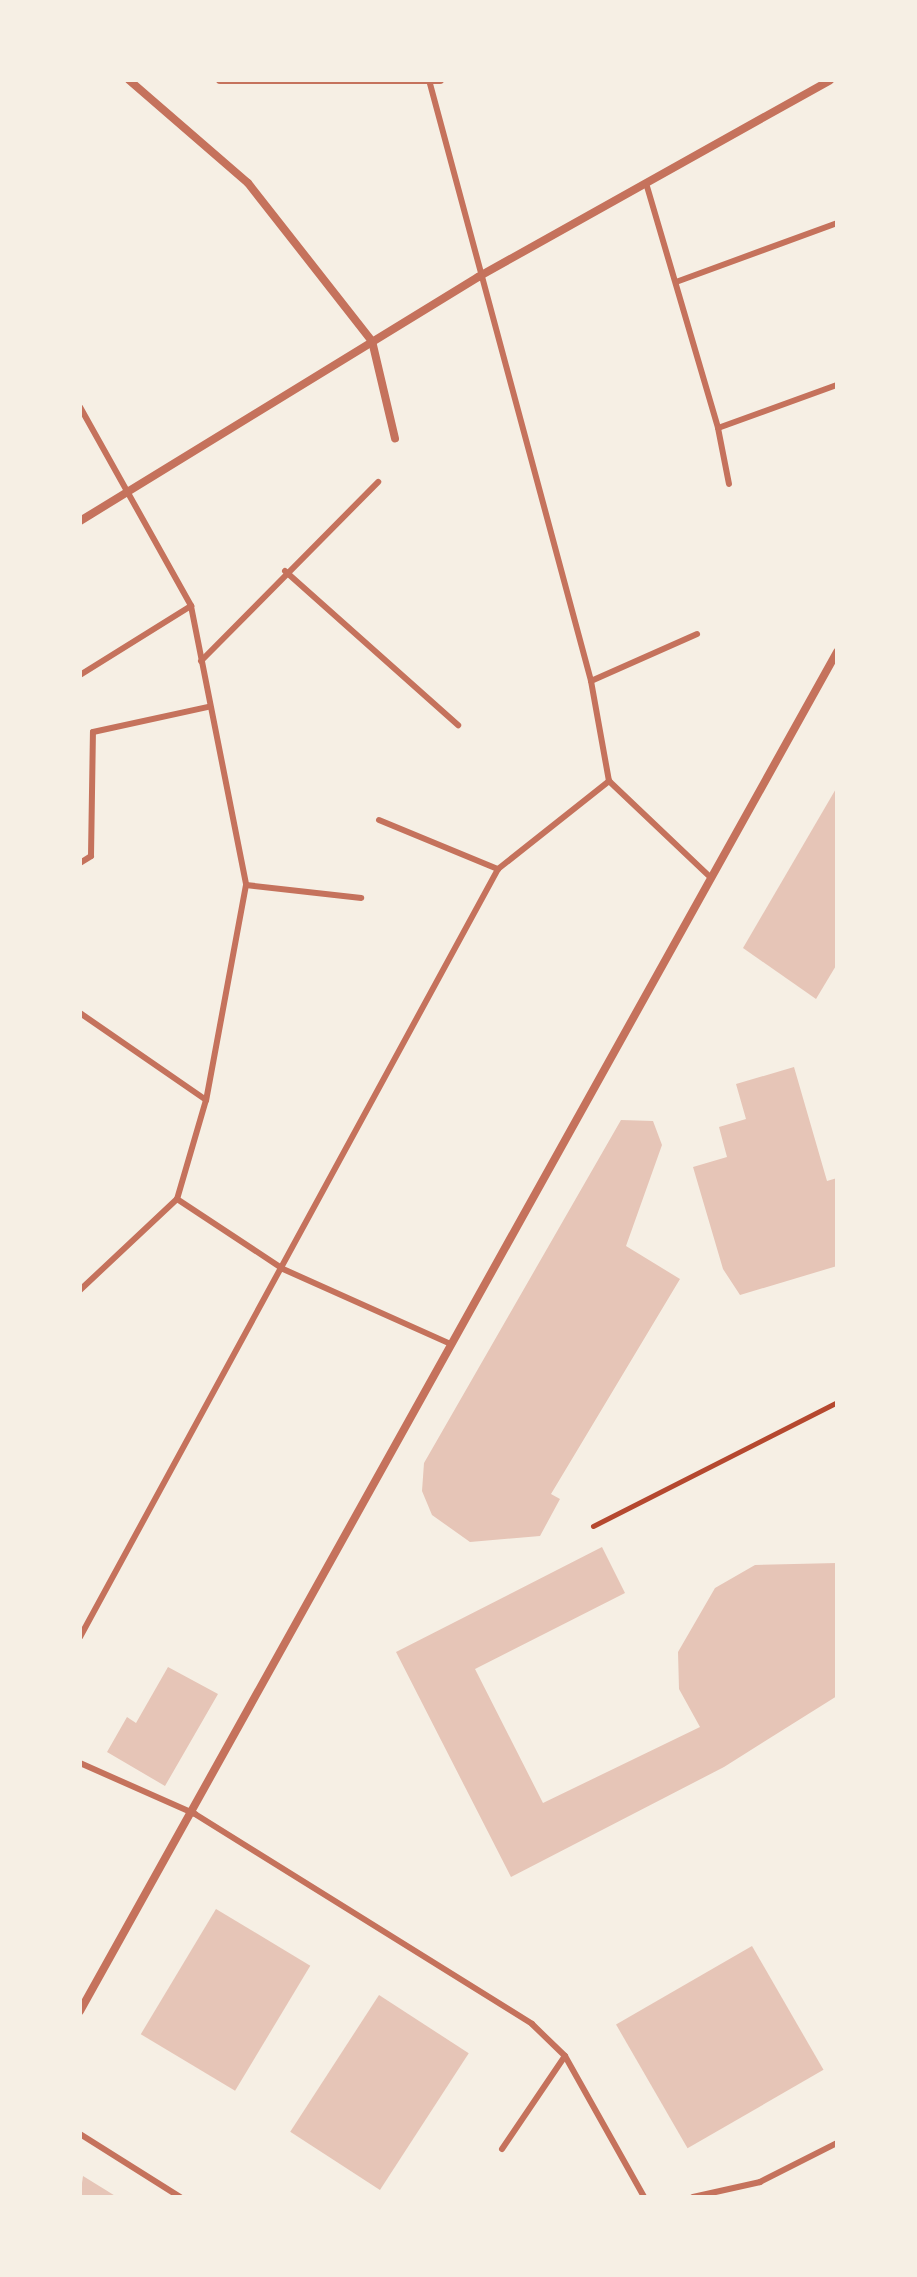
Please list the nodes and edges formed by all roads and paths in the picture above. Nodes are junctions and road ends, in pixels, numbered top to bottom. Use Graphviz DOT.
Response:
graph roads {
  1 [pos="129,80"];
  2 [pos="220,80"];
  3 [pos="830,80"];
  4 [pos="433,81"];
  5 [pos="646,183"];
  6 [pos="837,223"];
  7 [pos="478,277"];
  8 [pos="676,282"];
  9 [pos="372,341"];
  10 [pos="837,385"];
  11 [pos="80,407"];
  12 [pos="718,428"];
  13 [pos="395,438"];
  14 [pos="378,482"];
  15 [pos="729,484"];
  16 [pos="125,489"];
  17 [pos="80,521"];
  18 [pos="286,572"];
  19 [pos="191,606"];
  20 [pos="697,634"];
  21 [pos="837,652"];
  22 [pos="201,661"];
  23 [pos="80,675"];
  24 [pos="591,681"];
  25 [pos="208,707"];
  26 [pos="458,725"];
  27 [pos="609,781"];
  28 [pos="379,820"];
  29 [pos="80,863"];
  30 [pos="498,869"];
  31 [pos="708,875"];
  32 [pos="246,885"];
  33 [pos="361,898"];
  34 [pos="80,1013"];
  35 [pos="206,1100"];
  36 [pos="177,1199"];
  37 [pos="283,1269"];
  38 [pos="80,1290"];
  39 [pos="451,1344"];
  40 [pos="837,1402"];
  41 [pos="593,1526"];
  42 [pos="80,1637"];
  43 [pos="80,1763"];
  44 [pos="195,1814"];
  45 [pos="80,2011"];
  46 [pos="565,2056"];
  47 [pos="80,2134"];
  48 [pos="837,2143"];
  49 [pos="502,2149"];
  50 [pos="180,2197"];
  51 [pos="644,2197"];
  52 [pos="693,2197"];
  1 -- 9 [label="street"];
  2 -- 4 [label="street"];
  3 -- 5 [label="street"];
  4 -- 7 [label="lane"];
  5 -- 7 [label="street"];
  5 -- 8 [label="lane"];
  6 -- 8 [label="lane"];
  7 -- 9 [label="street"];
  7 -- 24 [label="lane"];
  8 -- 12 [label="lane"];
  9 -- 13 [label="street"];
  9 -- 16 [label="street"];
  10 -- 12 [label="lane"];
  11 -- 16 [label="lane"];
  12 -- 15 [label="lane"];
  14 -- 18 [label="lane"];
  16 -- 17 [label="street"];
  16 -- 19 [label="lane"];
  18 -- 22 [label="lane"];
  18 -- 26 [label="lane"];
  19 -- 22 [label="lane"];
  19 -- 23 [label="lane"];
  20 -- 24 [label="lane"];
  21 -- 31 [label="street"];
  22 -- 25 [label="lane"];
  24 -- 27 [label="lane"];
  25 -- 29 [label="lane"];
  25 -- 32 [label="lane"];
  27 -- 30 [label="lane"];
  27 -- 31 [label="lane"];
  28 -- 30 [label="lane"];
  30 -- 37 [label="lane"];
  31 -- 39 [label="street"];
  32 -- 33 [label="lane"];
  32 -- 35 [label="lane"];
  34 -- 35 [label="lane"];
  35 -- 36 [label="lane"];
  36 -- 37 [label="lane"];
  36 -- 38 [label="lane"];
  37 -- 39 [label="lane"];
  37 -- 42 [label="lane"];
  39 -- 44 [label="street"];
  40 -- 41 [label="path"];
  43 -- 44 [label="lane"];
  44 -- 45 [label="street"];
  44 -- 46 [label="lane"];
  46 -- 49 [label="lane"];
  46 -- 51 [label="lane"];
  47 -- 50 [label="lane"];
  48 -- 52 [label="lane"];
}
